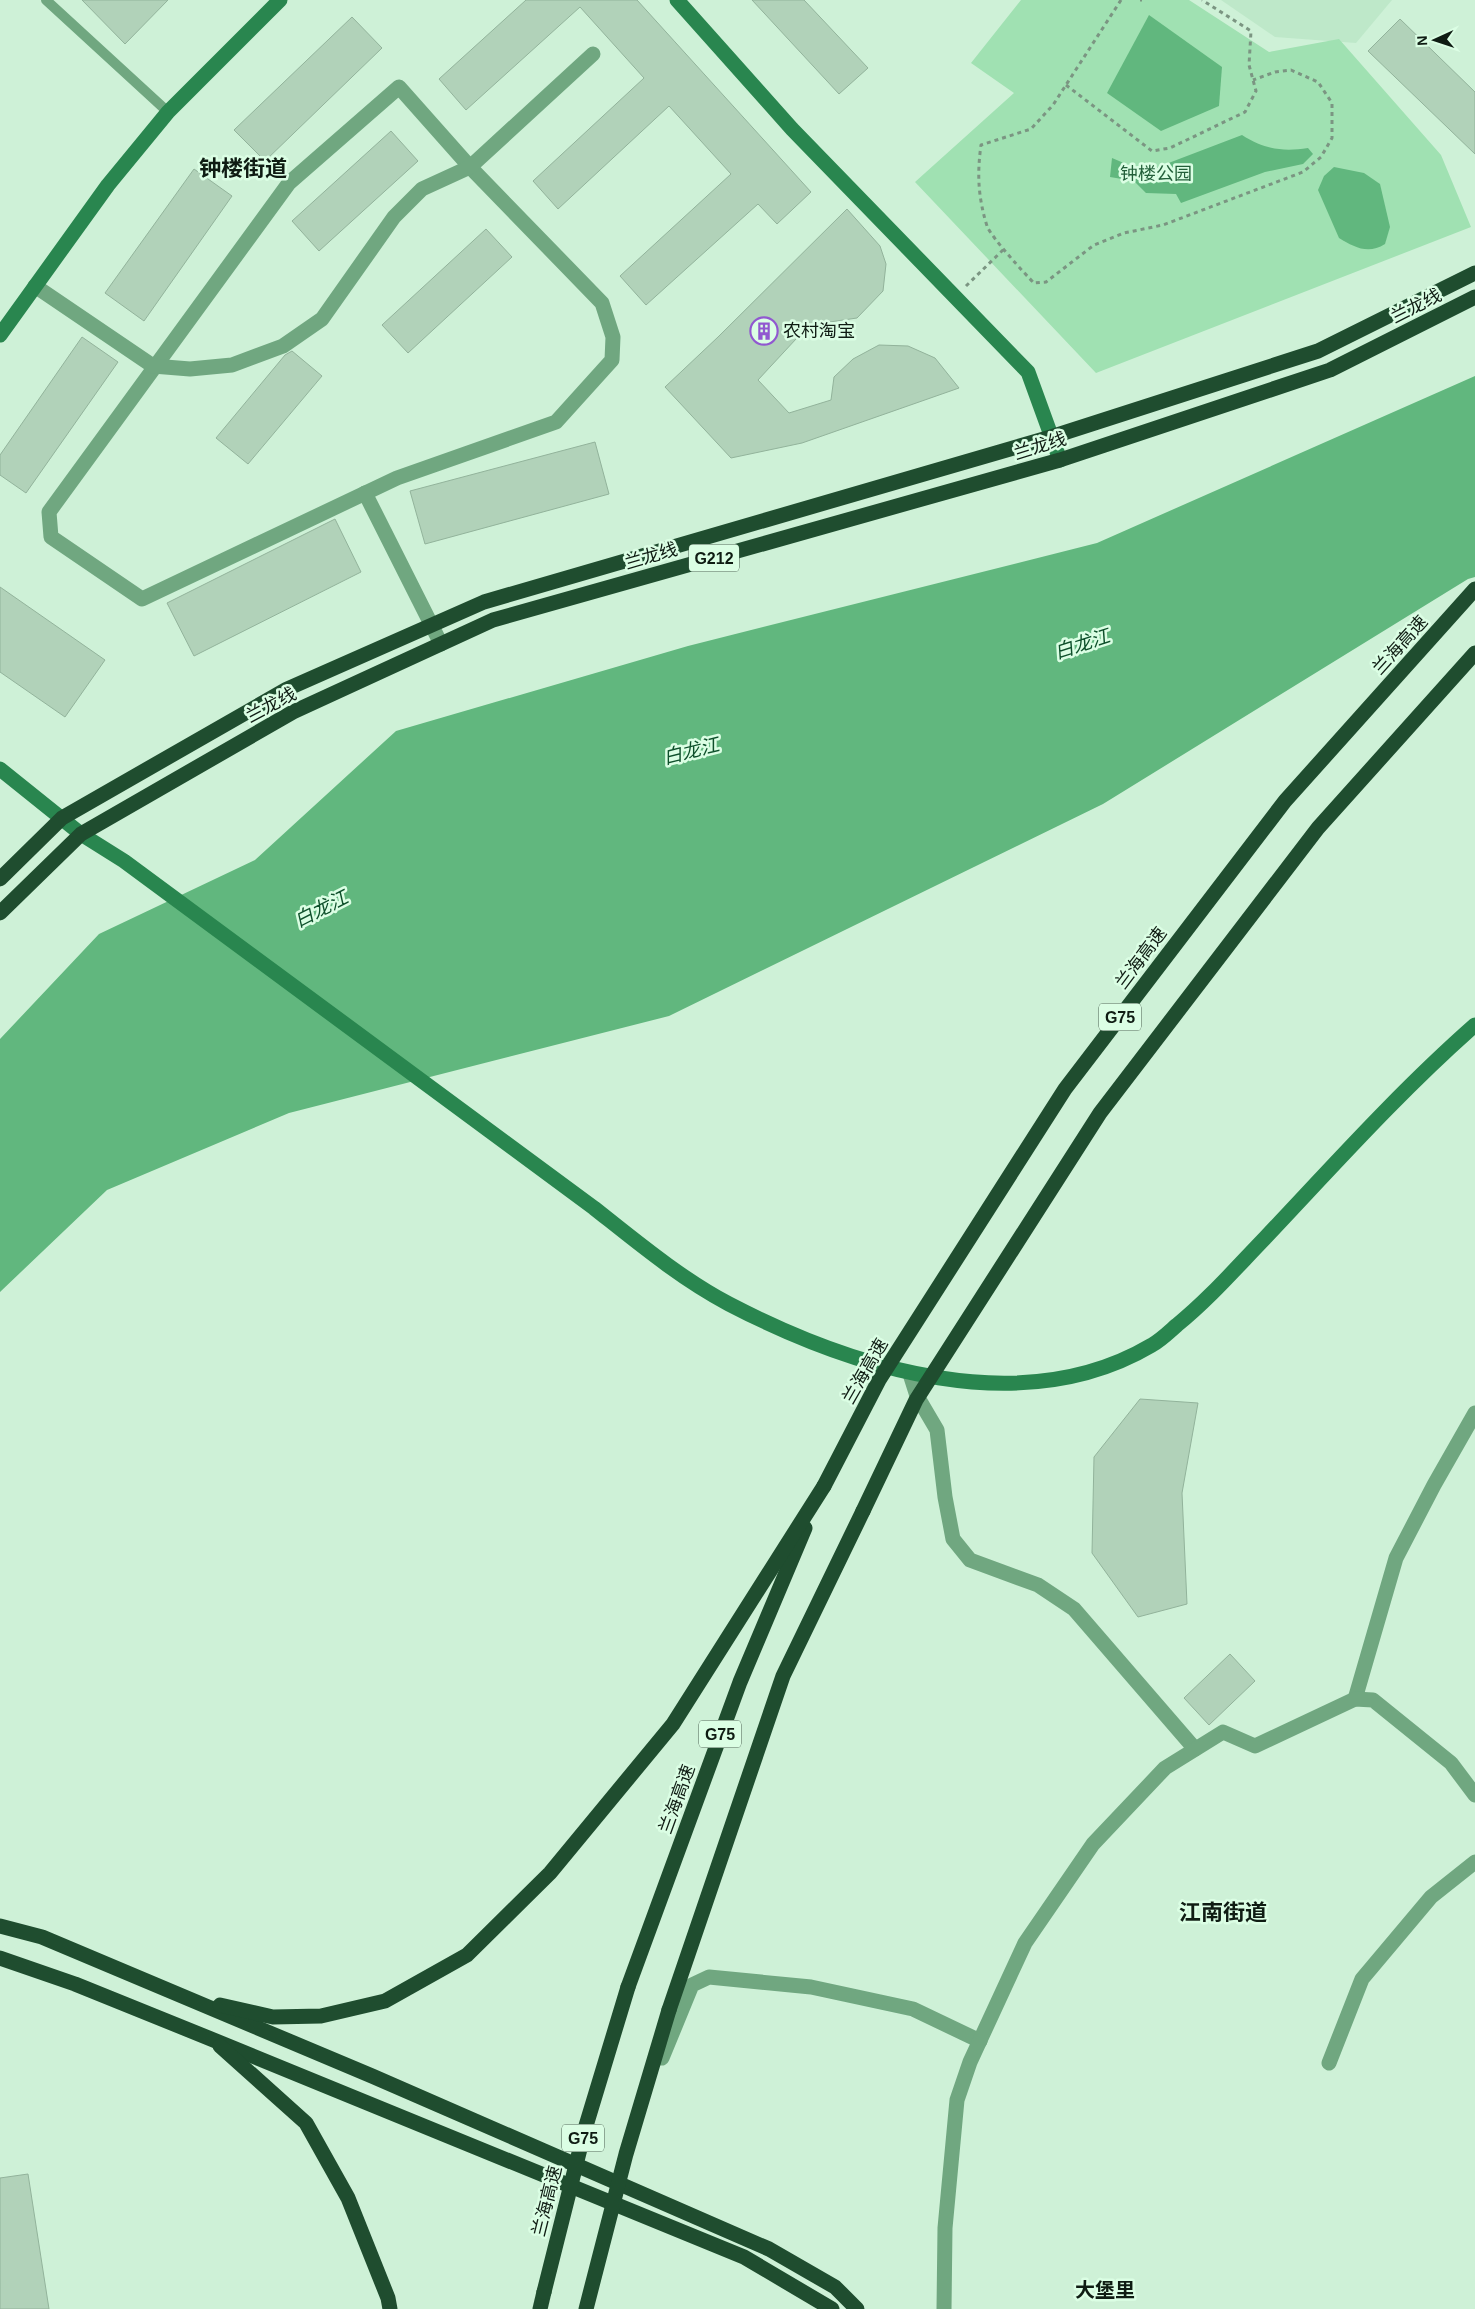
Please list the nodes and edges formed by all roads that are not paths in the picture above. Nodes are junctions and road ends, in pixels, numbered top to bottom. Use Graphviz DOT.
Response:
graph roads {
  1 [pos="46,0"];
  2 [pos="280,0"];
  3 [pos="677,0"];
  4 [pos="593,54"];
  5 [pos="168,112"];
  6 [pos="470,167"];
  7 [pos="1475,273"];
  8 [pos="35,286"];
  9 [pos="1475,297"];
  10 [pos="0,335"];
  11 [pos="153,366"];
  12 [pos="1051,436"];
  13 [pos="1060,460"];
  14 [pos="365,493"];
  15 [pos="1475,589"];
  16 [pos="431,625"];
  17 [pos="441,644"];
  18 [pos="1475,653"];
  19 [pos="0,769"];
  20 [pos="62,818"];
  21 [pos="81,834"];
  22 [pos="0,879"];
  23 [pos="0,913"];
  24 [pos="1475,1025"];
  25 [pos="910,1374"];
  26 [pos="1475,1413"];
  27 [pos="824,1486"];
  28 [pos="1355,1699"];
  29 [pos="1195,1749"];
  30 [pos="1475,1795"];
  31 [pos="1475,1862"];
  32 [pos="0,1926"];
  33 [pos="0,1958"];
  34 [pos="180,1996"];
  35 [pos="211,2039"];
  36 [pos="980,2041"];
  37 [pos="662,2058"];
  38 [pos="1329,2064"];
  39 [pos="390,2309"];
  40 [pos="540,2309"];
  41 [pos="586,2309"];
  42 [pos="832,2309"];
  43 [pos="857,2309"];
  44 [pos="944,2309"];
  1 -- 5 [label="lane"];
  2 -- 5 [label="street"];
  3 -- 12 [label="street"];
  4 -- 6 [label="street"];
  5 -- 8 [label="street"];
  6 -- 11 [label="street"];
  6 -- 11 [label="street"];
  6 -- 14 [label="street"];
  7 -- 12 [label="highway, 兰龙线 / G212"];
  8 -- 10 [label="street"];
  8 -- 11 [label="street"];
  9 -- 13 [label="highway, 兰龙线 / G212"];
  11 -- 14 [label="street"];
  12 -- 13 [label="street"];
  12 -- 16 [label="highway, 兰龙线 / G212"];
  13 -- 17 [label="highway, 兰龙线 / G212"];
  14 -- 16 [label="street"];
  15 -- 27 [label="highway, 兰海高速 / G75, bridge"];
  16 -- 17 [label="street"];
  16 -- 20 [label="highway, 兰龙线 / G212"];
  17 -- 21 [label="highway, 兰龙线 / G212"];
  18 -- 41 [label="highway, G75, bridge"];
  19 -- 20 [label="street"];
  20 -- 21 [label="street"];
  20 -- 22 [label="highway, 兰龙线 / G212"];
  21 -- 23 [label="highway, 兰龙线 / G212"];
  21 -- 25 [label="street"];
  24 -- 25 [label="street"];
  25 -- 29 [label="street"];
  26 -- 28 [label="street"];
  27 -- 34 [label="highway"];
  27 -- 40 [label="highway, 兰海高速 / G75, bridge"];
  28 -- 29 [label="street"];
  28 -- 30 [label="street"];
  29 -- 36 [label="street"];
  31 -- 38 [label="street"];
  32 -- 34 [label="highway"];
  33 -- 35 [label="highway"];
  34 -- 43 [label="highway"];
  35 -- 39 [label="highway"];
  35 -- 42 [label="highway"];
  36 -- 37 [label="street"];
  36 -- 44 [label="street"];
}
